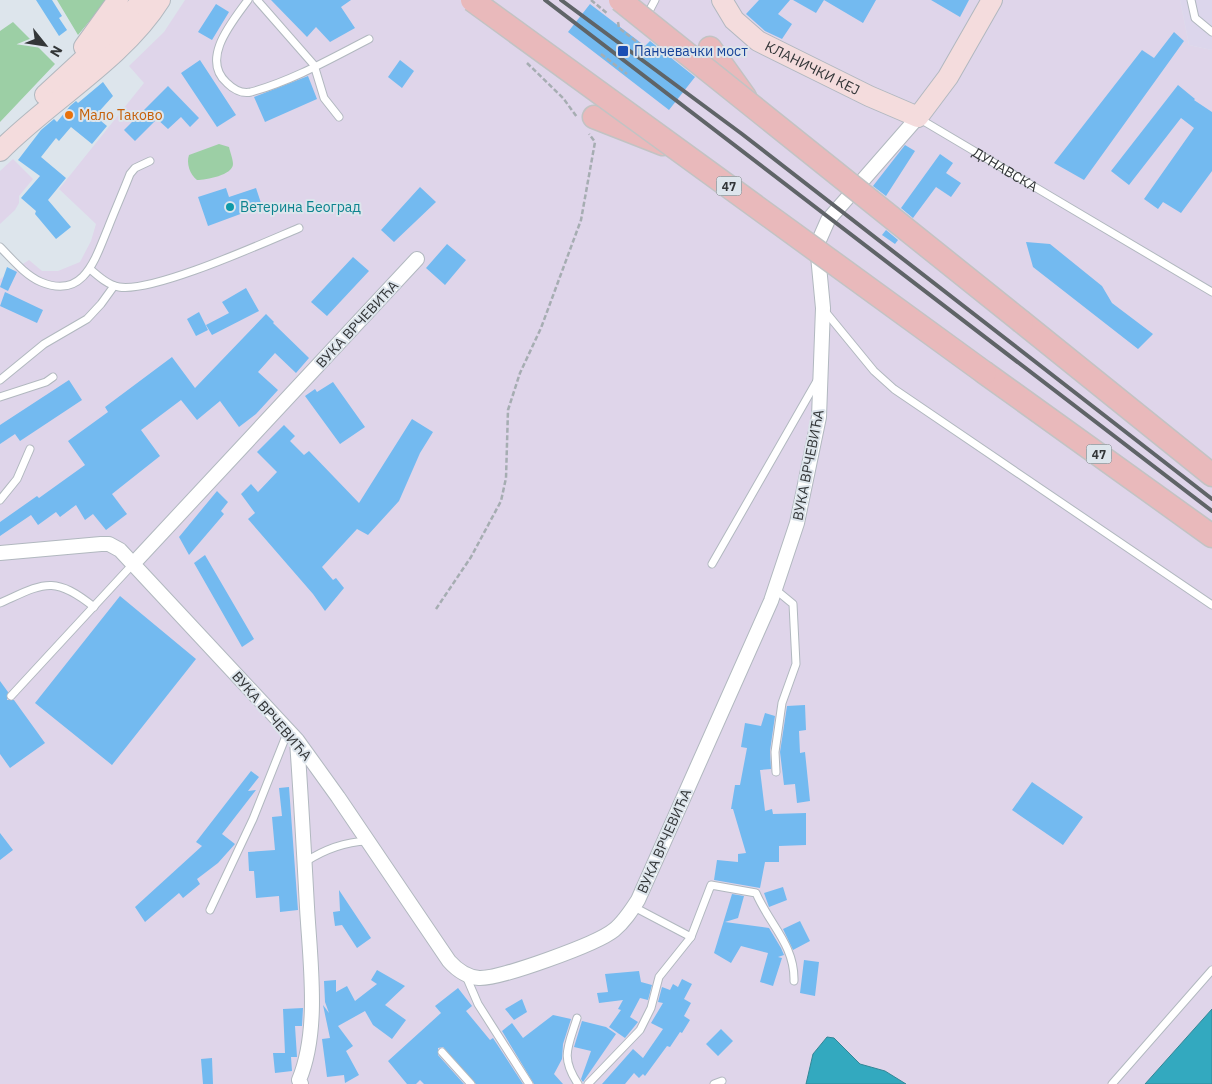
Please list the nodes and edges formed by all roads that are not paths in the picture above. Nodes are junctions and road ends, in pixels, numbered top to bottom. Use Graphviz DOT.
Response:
graph roads {
  1 [pos="118,0"];
  2 [pos="142,0"];
  3 [pos="160,0"];
  4 [pos="248,0"];
  5 [pos="257,0"];
  6 [pos="472,0"];
  7 [pos="655,0"];
  8 [pos="722,0"];
  9 [pos="992,0"];
  10 [pos="1191,0"];
  11 [pos="624,8"];
  12 [pos="640,25"];
  13 [pos="1212,32"];
  14 [pos="651,35"];
  15 [pos="369,39"];
  16 [pos="710,48"];
  17 [pos="314,65"];
  18 [pos="66,74"];
  19 [pos="748,102"];
  20 [pos="339,117"];
  21 [pos="918,117"];
  22 [pos="586,121"];
  23 [pos="21,130"];
  24 [pos="0,151"];
  25 [pos="681,151"];
  26 [pos="150,161"];
  27 [pos="299,228"];
  28 [pos="0,247"];
  29 [pos="417,259"];
  30 [pos="90,269"];
  31 [pos="114,286"];
  32 [pos="1212,292"];
  33 [pos="823,308"];
  34 [pos="822,372"];
  35 [pos="53,377"];
  36 [pos="0,380"];
  37 [pos="0,397"];
  38 [pos="30,448"];
  39 [pos="1212,475"];
  40 [pos="0,500"];
  41 [pos="1212,536"];
  42 [pos="0,554"];
  43 [pos="133,564"];
  44 [pos="712,564"];
  45 [pos="776,590"];
  46 [pos="0,603"];
  47 [pos="1212,605"];
  48 [pos="94,607"];
  49 [pos="11,696"];
  50 [pos="293,736"];
  51 [pos="776,772"];
  52 [pos="368,840"];
  53 [pos="305,862"];
  54 [pos="634,907"];
  55 [pos="210,910"];
  56 [pos="691,937"];
  57 [pos="1212,970"];
  58 [pos="465,973"];
  59 [pos="794,981"];
  60 [pos="577,1018"];
  61 [pos="442,1052"];
  62 [pos="722,1081"];
  63 [pos="298,1083"];
  64 [pos="471,1084"];
  65 [pos="529,1084"];
  66 [pos="578,1084"];
  67 [pos="588,1084"];
  68 [pos="714,1084"];
  69 [pos="1112,1084"];
  1 -- 18 [label="main road"];
  2 -- 18 [label="main road"];
  3 -- 23 [label="main road"];
  4 -- 17 [label="lane"];
  5 -- 17 [label="lane"];
  6 -- 25 [label="main road, 47, bridge"];
  7 -- 12 [label="lane"];
  8 -- 21 [label="main road, КЛАНИЧКИ КЕЈ"];
  9 -- 21 [label="main road"];
  10 -- 13 [label="lane"];
  11 -- 12 [label="lane"];
  11 -- 19 [label="main road, bridge"];
  12 -- 14 [label="lane"];
  15 -- 17 [label="lane"];
  16 -- 19 [label="main road"];
  17 -- 20 [label="lane"];
  18 -- 23 [label="main road"];
  19 -- 39 [label="main road, bridge"];
  21 -- 32 [label="lane, ДУНАВСКА"];
  21 -- 33 [label="street, ВУКА ВРЧЕВИЋА"];
  22 -- 25 [label="main road, bridge"];
  23 -- 24 [label="main road"];
  25 -- 41 [label="main road, 47, bridge"];
  26 -- 30 [label="lane"];
  27 -- 31 [label="lane"];
  28 -- 30 [label="lane"];
  29 -- 43 [label="street, ВУКА ВРЧЕВИЋА"];
  30 -- 31 [label="lane"];
  31 -- 36 [label="lane"];
  33 -- 34 [label="street, ВУКА ВРЧЕВИЋА"];
  33 -- 47 [label="lane"];
  34 -- 44 [label="lane"];
  34 -- 45 [label="street, ВУКА ВРЧЕВИЋА"];
  35 -- 37 [label="lane"];
  38 -- 40 [label="lane"];
  42 -- 43 [label="street, ВУКА ВРЧЕВИЋА"];
  43 -- 48 [label="lane"];
  43 -- 50 [label="street, ВУКА ВРЧЕВИЋА"];
  45 -- 51 [label="lane"];
  45 -- 54 [label="street, ВУКА ВРЧЕВИЋА"];
  46 -- 48 [label="lane"];
  48 -- 49 [label="lane"];
  50 -- 52 [label="street, ВУКА ВРЧЕВИЋА"];
  50 -- 53 [label="street"];
  50 -- 55 [label="lane"];
  52 -- 53 [label="lane"];
  52 -- 58 [label="street, ВУКА ВРЧЕВИЋА"];
  53 -- 63 [label="street"];
  54 -- 56 [label="lane"];
  54 -- 58 [label="street, ВУКА ВРЧЕВИЋА"];
  56 -- 59 [label="lane"];
  56 -- 67 [label="lane"];
  57 -- 69 [label="lane"];
  58 -- 65 [label="lane"];
  60 -- 66 [label="lane"];
  61 -- 64 [label="lane"];
  62 -- 68 [label="lane"];
}
